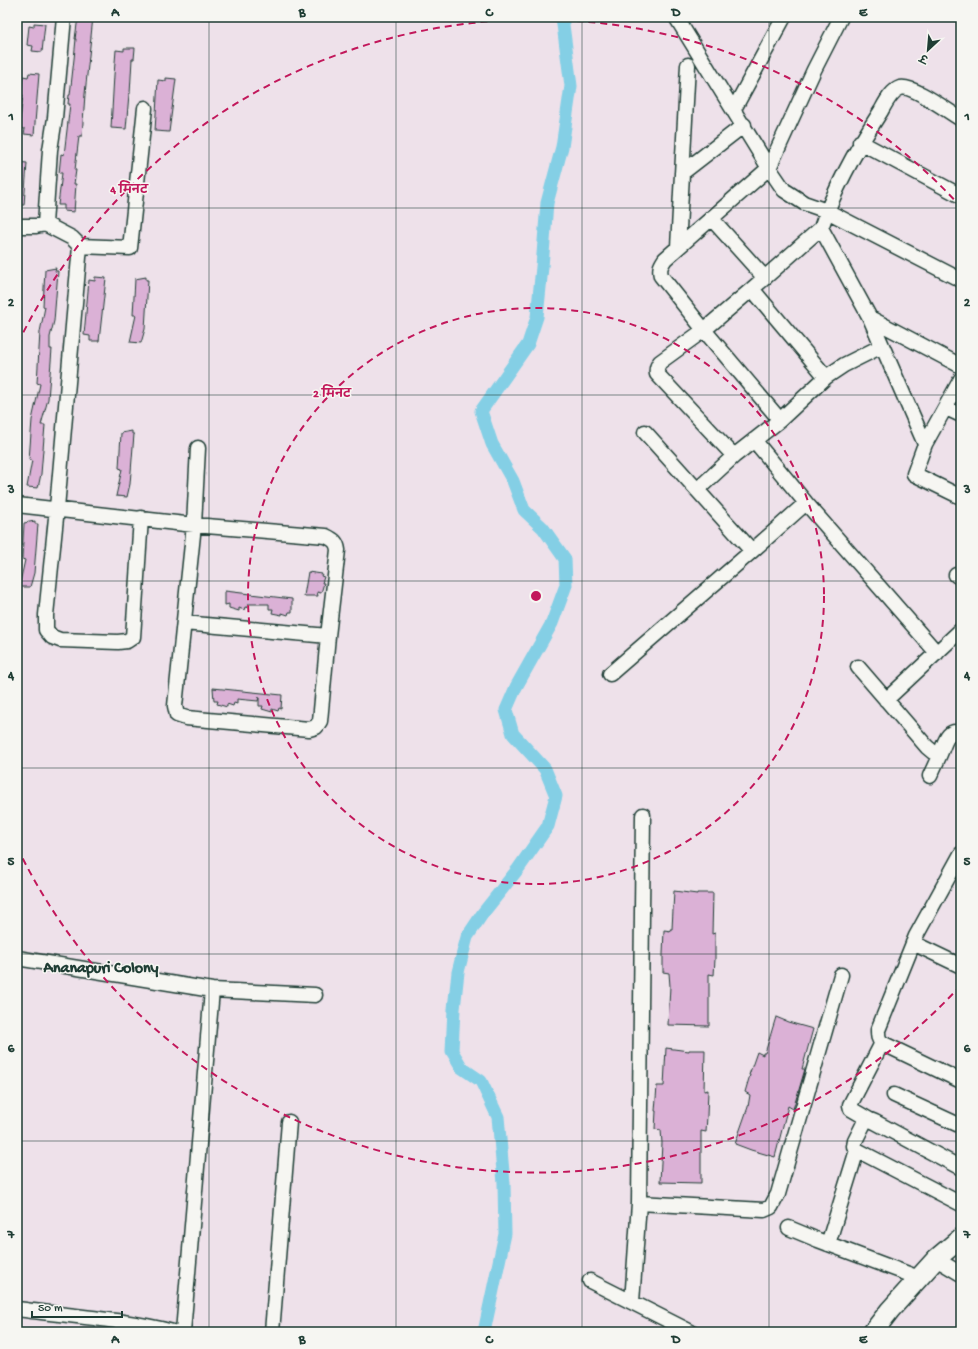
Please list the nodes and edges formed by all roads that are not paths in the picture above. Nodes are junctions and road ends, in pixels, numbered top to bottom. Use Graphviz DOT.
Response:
graph roads {
  1 [pos="64,17"];
  2 [pos="784,17"];
  3 [pos="841,17"];
  4 [pos="680,20"];
  5 [pos="688,65"];
  6 [pos="145,108"];
  7 [pos="734,109"];
  8 [pos="961,120"];
  9 [pos="744,126"];
  10 [pos="860,142"];
  11 [pos="769,168"];
  12 [pos="682,173"];
  13 [pos="961,196"];
  14 [pos="827,211"];
  15 [pos="712,218"];
  16 [pos="45,224"];
  17 [pos="17,226"];
  18 [pos="821,228"];
  19 [pos="80,246"];
  20 [pos="678,247"];
  21 [pos="765,278"];
  22 [pos="961,280"];
  23 [pos="752,289"];
  24 [pos="870,318"];
  25 [pos="704,330"];
  26 [pos="882,346"];
  27 [pos="961,366"];
  28 [pos="826,377"];
  29 [pos="961,379"];
  30 [pos="946,408"];
  31 [pos="961,415"];
  32 [pos="780,420"];
  33 [pos="645,432"];
  34 [pos="754,440"];
  35 [pos="925,444"];
  36 [pos="198,448"];
  37 [pos="734,456"];
  38 [pos="697,490"];
  39 [pos="961,497"];
  40 [pos="806,503"];
  41 [pos="17,505"];
  42 [pos="58,508"];
  43 [pos="141,518"];
  44 [pos="194,525"];
  45 [pos="752,551"];
  46 [pos="184,623"];
  47 [pos="961,630"];
  48 [pos="328,636"];
  49 [pos="937,653"];
  50 [pos="858,667"];
  51 [pos="610,674"];
  52 [pos="886,700"];
  53 [pos="961,733"];
  54 [pos="940,754"];
  55 [pos="930,776"];
  56 [pos="643,815"];
  57 [pos="961,854"];
  58 [pos="913,942"];
  59 [pos="17,958"];
  60 [pos="961,966"];
  61 [pos="841,975"];
  62 [pos="212,990"];
  63 [pos="315,995"];
  64 [pos="882,1043"];
  65 [pos="961,1081"];
  66 [pos="894,1095"];
  67 [pos="870,1120"];
  68 [pos="289,1122"];
  69 [pos="961,1126"];
  70 [pos="857,1150"];
  71 [pos="961,1168"];
  72 [pos="639,1203"];
  73 [pos="961,1204"];
  74 [pos="789,1228"];
  75 [pos="961,1238"];
  76 [pos="828,1244"];
  77 [pos="936,1259"];
  78 [pos="961,1274"];
  79 [pos="919,1278"];
  80 [pos="590,1281"];
  81 [pos="632,1302"];
  82 [pos="17,1309"];
  83 [pos="173,1332"];
  84 [pos="183,1332"];
  85 [pos="272,1332"];
  86 [pos="691,1332"];
  87 [pos="873,1332"];
  1 -- 16 [label="street"];
  2 -- 7 [label="street"];
  3 -- 11 [label="street"];
  4 -- 7 [label="street"];
  5 -- 12 [label="street"];
  6 -- 19 [label="street"];
  7 -- 9 [label="street"];
  8 -- 10 [label="street"];
  9 -- 11 [label="street"];
  9 -- 12 [label="street"];
  10 -- 13 [label="street"];
  10 -- 14 [label="street"];
  11 -- 14 [label="street"];
  11 -- 15 [label="street"];
  12 -- 20 [label="street"];
  14 -- 18 [label="street"];
  14 -- 22 [label="street"];
  15 -- 20 [label="street"];
  15 -- 21 [label="street"];
  16 -- 17 [label="street"];
  16 -- 19 [label="street"];
  18 -- 21 [label="street"];
  18 -- 24 [label="street"];
  19 -- 42 [label="street"];
  20 -- 25 [label="street"];
  21 -- 23 [label="street"];
  23 -- 25 [label="street"];
  23 -- 28 [label="street"];
  24 -- 26 [label="street"];
  24 -- 27 [label="street"];
  25 -- 32 [label="street"];
  25 -- 37 [label="street"];
  26 -- 28 [label="street"];
  26 -- 35 [label="street"];
  28 -- 32 [label="street"];
  29 -- 30 [label="street"];
  30 -- 31 [label="street"];
  30 -- 35 [label="street"];
  32 -- 34 [label="street"];
  33 -- 38 [label="street"];
  34 -- 37 [label="street"];
  34 -- 40 [label="street"];
  35 -- 39 [label="street"];
  36 -- 44 [label="street"];
  37 -- 38 [label="street"];
  38 -- 45 [label="street"];
  40 -- 45 [label="street"];
  40 -- 49 [label="street"];
  41 -- 42 [label="street"];
  42 -- 43 [label="street"];
  42 -- 43 [label="street"];
  43 -- 44 [label="street"];
  44 -- 46 [label="street"];
  44 -- 48 [label="street"];
  45 -- 51 [label="street"];
  46 -- 48 [label="street"];
  46 -- 48 [label="street"];
  47 -- 49 [label="street"];
  49 -- 52 [label="street"];
  50 -- 52 [label="street"];
  52 -- 54 [label="street"];
  53 -- 54 [label="street"];
  54 -- 55 [label="street"];
  56 -- 72 [label="street"];
  57 -- 58 [label="street"];
  58 -- 60 [label="street"];
  58 -- 64 [label="street"];
  59 -- 62 [label="street"];
  61 -- 72 [label="street"];
  62 -- 63 [label="street"];
  62 -- 84 [label="street"];
  64 -- 65 [label="street"];
  64 -- 67 [label="street"];
  66 -- 69 [label="street"];
  67 -- 70 [label="street"];
  67 -- 71 [label="street"];
  68 -- 85 [label="street"];
  70 -- 73 [label="street"];
  70 -- 76 [label="street"];
  72 -- 81 [label="street"];
  74 -- 76 [label="street"];
  75 -- 77 [label="street"];
  76 -- 79 [label="street"];
  77 -- 78 [label="street"];
  77 -- 79 [label="street"];
  79 -- 87 [label="street"];
  80 -- 81 [label="street"];
  81 -- 86 [label="street"];
  82 -- 83 [label="street"];
}
